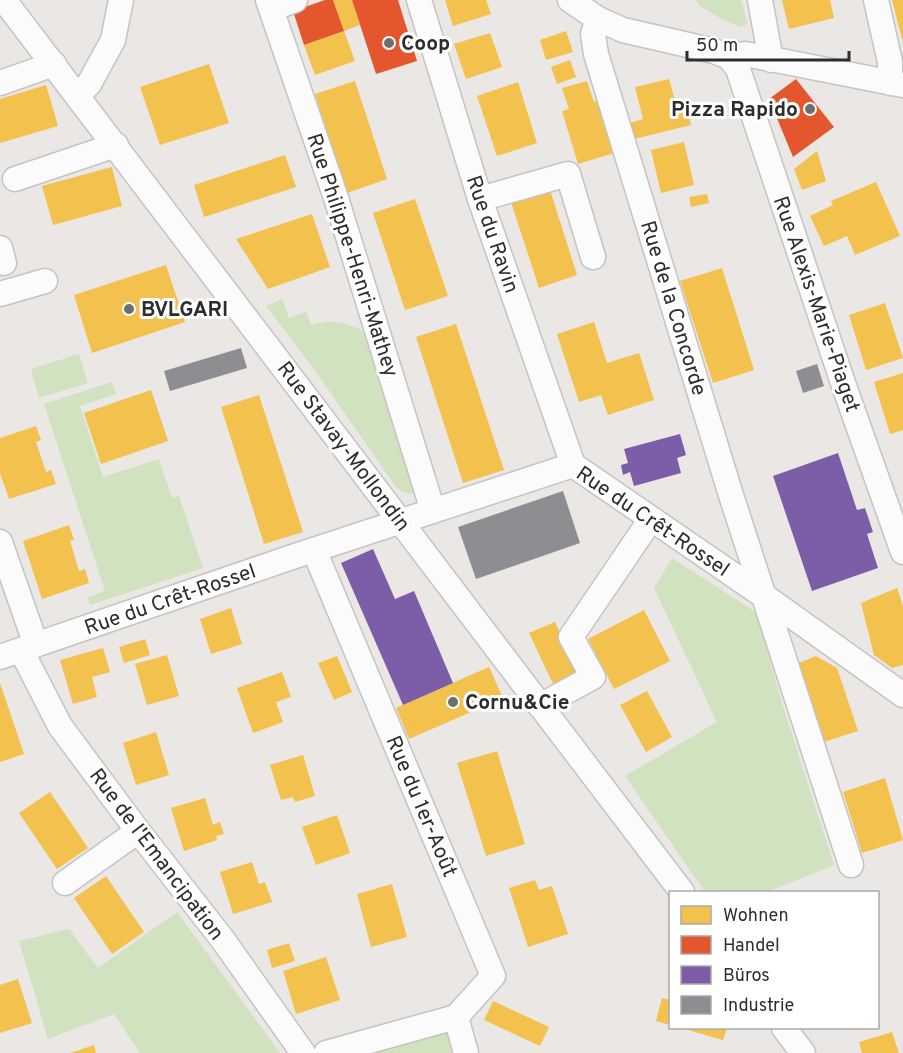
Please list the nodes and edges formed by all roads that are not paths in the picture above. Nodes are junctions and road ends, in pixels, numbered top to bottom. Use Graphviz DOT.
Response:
graph roads {
  1 [pos="4,0"];
  2 [pos="121,0"];
  3 [pos="295,0"];
  4 [pos="419,0"];
  5 [pos="570,0"];
  6 [pos="760,0"];
  7 [pos="876,0"];
  8 [pos="266,3"];
  9 [pos="598,19"];
  10 [pos="729,57"];
  11 [pos="771,60"];
  12 [pos="54,64"];
  13 [pos="0,84"];
  14 [pos="897,84"];
  15 [pos="78,95"];
  16 [pos="116,145"];
  17 [pos="15,179"];
  18 [pos="480,199"];
  19 [pos="593,257"];
  20 [pos="45,281"];
  21 [pos="0,294"];
  22 [pos="573,465"];
  23 [pos="433,511"];
  24 [pos="651,519"];
  25 [pos="402,521"];
  26 [pos="0,542"];
  27 [pos="314,550"];
  28 [pos="903,552"];
  29 [pos="764,596"];
  30 [pos="19,650"];
  31 [pos="903,695"];
  32 [pos="540,706"];
  33 [pos="138,831"];
  34 [pos="851,865"];
  35 [pos="65,883"];
  36 [pos="681,891"];
  37 [pos="456,1017"];
  38 [pos="785,1029"];
  39 [pos="303,1053"];
  40 [pos="326,1053"];
  41 [pos="466,1053"];
  42 [pos="803,1053"];
  1 -- 12 [label="street, Rue Stavay-Mollondin"];
  2 -- 15 [label="street"];
  3 -- 8 [label="street"];
  4 -- 18 [label="street, Rue du Ravin"];
  5 -- 9 [label="street"];
  6 -- 11 [label="street"];
  7 -- 14 [label="street"];
  8 -- 23 [label="street, Rue Philippe-Henri-Mathey"];
  9 -- 10 [label="street"];
  9 -- 29 [label="street, Rue de la Concorde"];
  10 -- 11 [label="street"];
  10 -- 28 [label="street, Rue Alexis-Marie-Piaget"];
  11 -- 14 [label="street"];
  12 -- 13 [label="street"];
  12 -- 15 [label="street, Rue Stavay-Mollondin"];
  15 -- 16 [label="street, Rue Stavay-Mollondin"];
  16 -- 17 [label="street"];
  16 -- 25 [label="street, Rue Stavay-Mollondin"];
  18 -- 19 [label="street"];
  18 -- 22 [label="street, Rue du Ravin"];
  20 -- 21 [label="street"];
  22 -- 23 [label="street, Rue du Crêt-Rossel"];
  22 -- 24 [label="street, Rue du Crêt-Rossel"];
  23 -- 25 [label="street, Rue du Crêt-Rossel"];
  24 -- 29 [label="street, Rue du Crêt-Rossel"];
  24 -- 32 [label="street"];
  25 -- 27 [label="street, Rue du Crêt-Rossel"];
  25 -- 32 [label="street, Rue Stavay-Mollondin"];
  26 -- 30 [label="street, Rue de l'Emancipation"];
  27 -- 30 [label="street, Rue du Crêt-Rossel"];
  27 -- 37 [label="street, Rue du 1er-Août"];
  29 -- 31 [label="street, Rue du Crêt-Rossel"];
  29 -- 34 [label="street, Rue de la Concorde"];
  30 -- 33 [label="street, Rue de l'Emancipation"];
  32 -- 36 [label="street, Rue Stavay-Mollondin"];
  33 -- 35 [label="street"];
  33 -- 39 [label="street, Rue de l'Emancipation"];
  37 -- 40 [label="street"];
  37 -- 41 [label="street"];
  38 -- 42 [label="street"];
}
